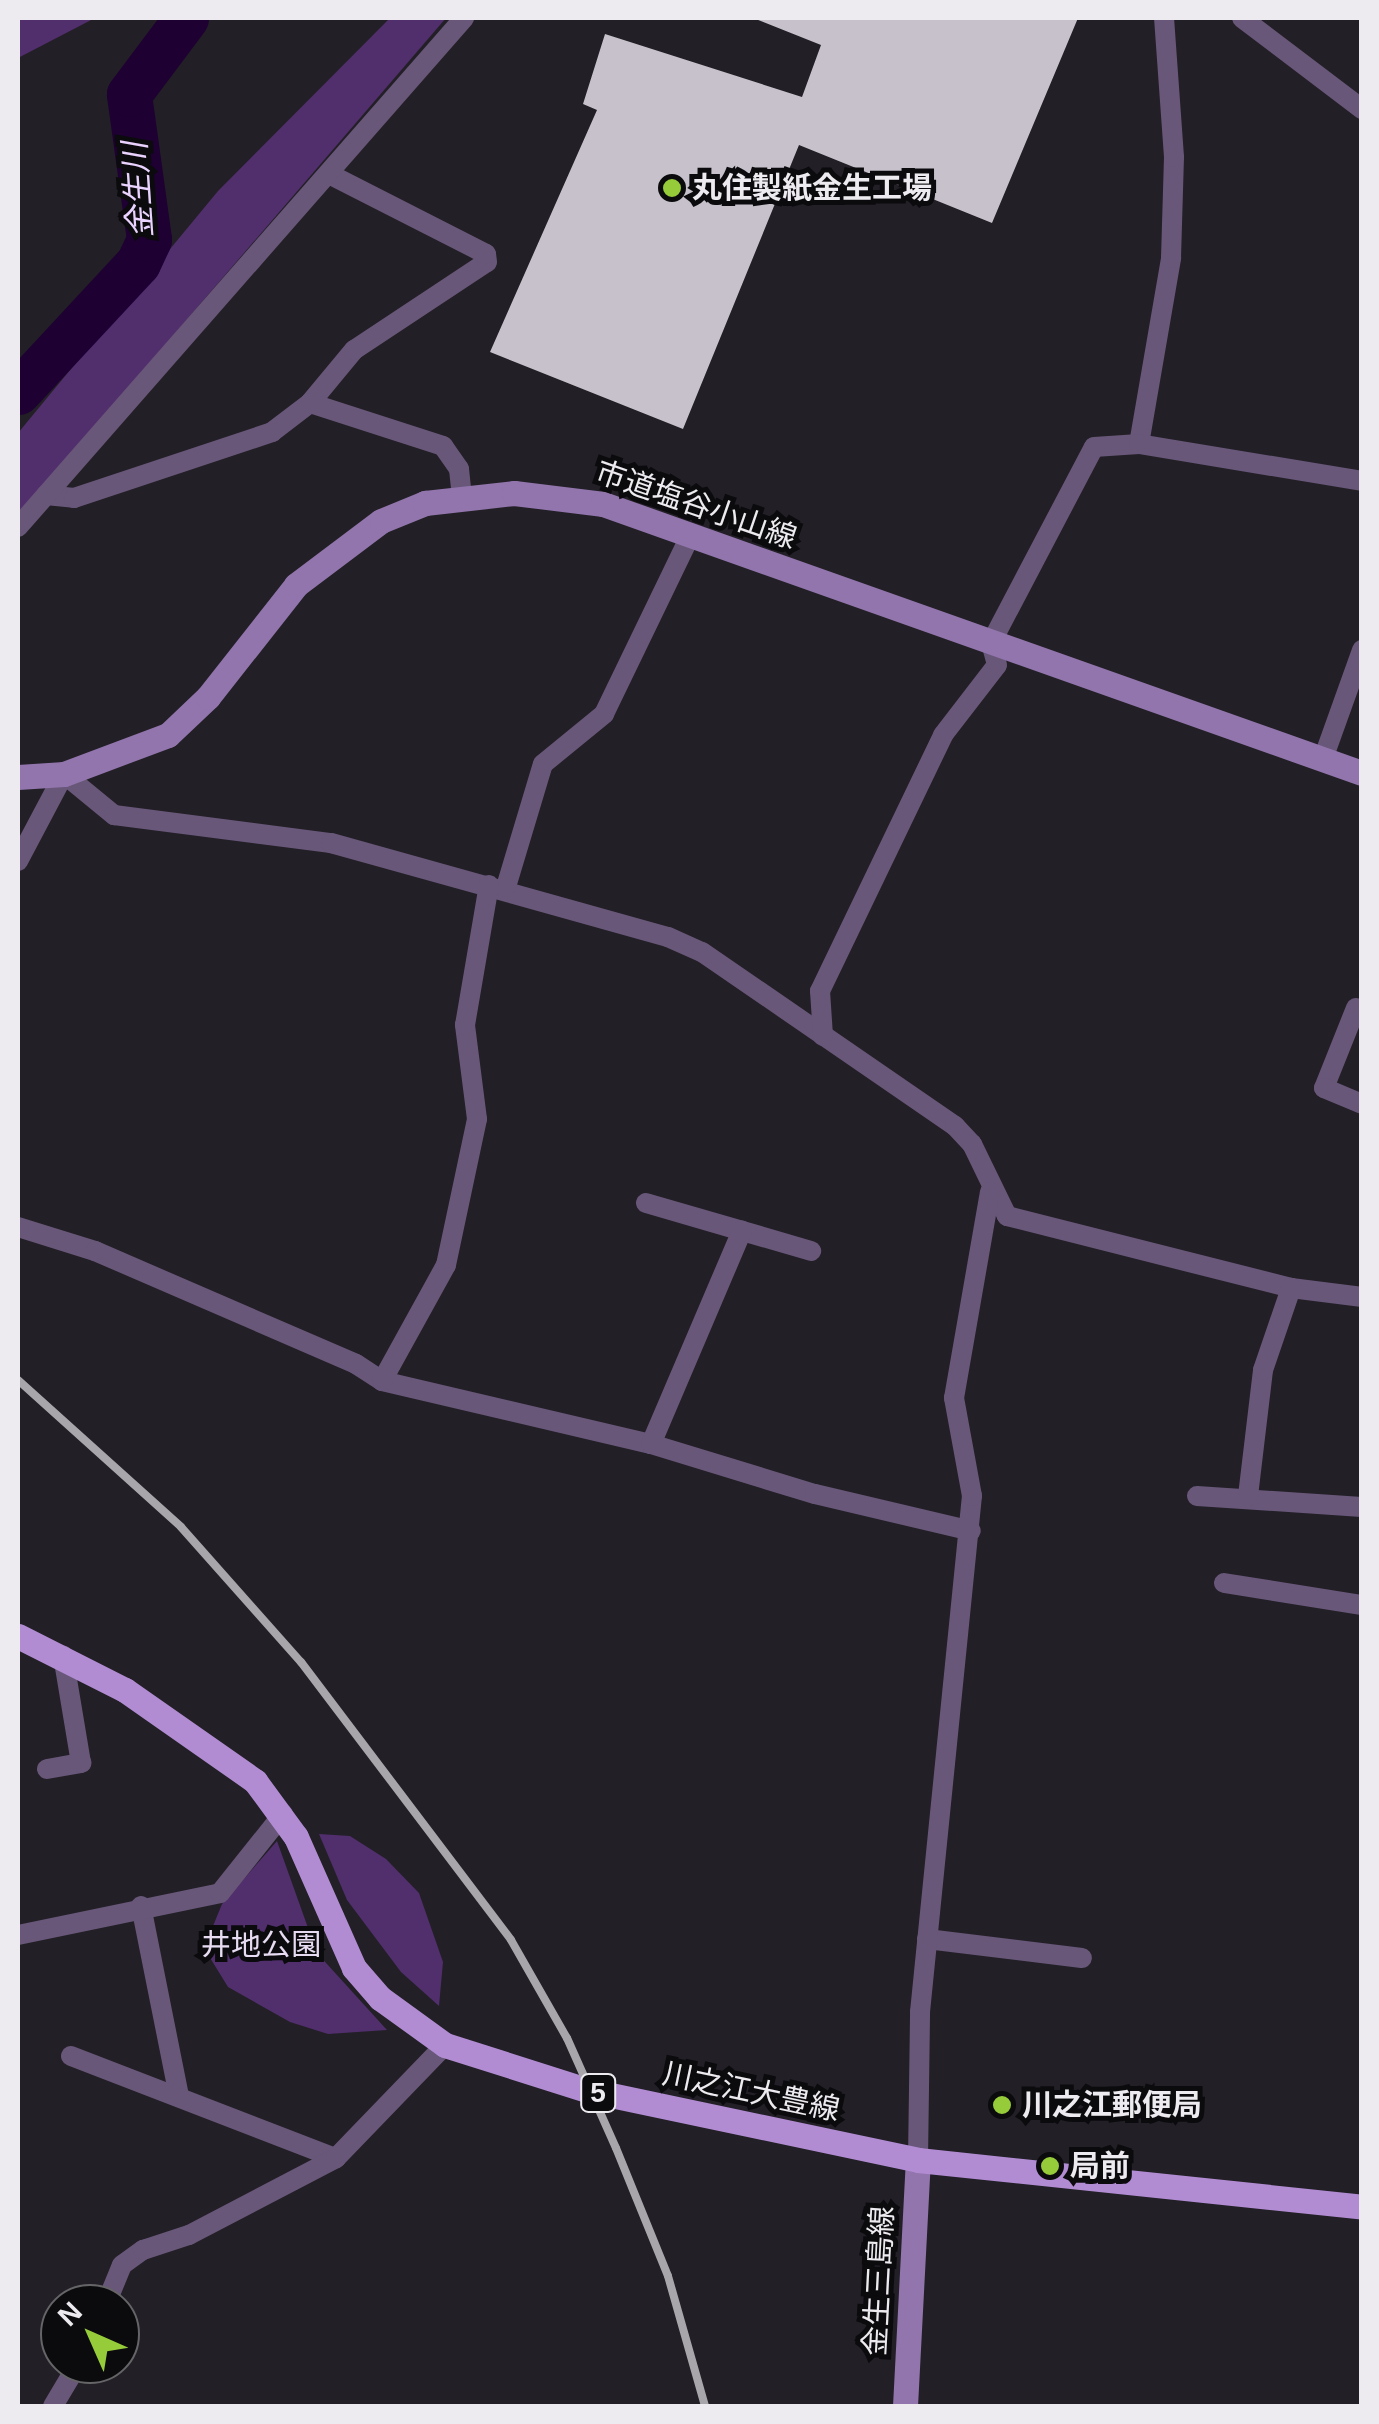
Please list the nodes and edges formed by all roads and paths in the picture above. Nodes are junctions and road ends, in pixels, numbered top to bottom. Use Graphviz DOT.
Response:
graph roads {
  1 [pos="464,18"];
  2 [pos="1164,18"];
  3 [pos="1242,18"];
  4 [pos="1362,109"];
  5 [pos="331,174"];
  6 [pos="310,402"];
  7 [pos="1139,444"];
  8 [pos="1362,481"];
  9 [pos="46,494"];
  10 [pos="462,497"];
  11 [pos="18,527"];
  12 [pos="690,536"];
  13 [pos="991,643"];
  14 [pos="1362,650"];
  15 [pos="1323,759"];
  16 [pos="1362,773"];
  17 [pos="64,774"];
  18 [pos="18,777"];
  19 [pos="18,861"];
  20 [pos="498,886"];
  21 [pos="1356,1008"];
  22 [pos="824,1036"];
  23 [pos="1362,1104"];
  24 [pos="990,1192"];
  25 [pos="646,1204"];
  26 [pos="18,1227"];
  27 [pos="742,1230"];
  28 [pos="811,1251"];
  29 [pos="1290,1288"];
  30 [pos="1362,1297"];
  31 [pos="382,1381"];
  32 [pos="651,1444"];
  33 [pos="1197,1496"];
  34 [pos="1248,1496"];
  35 [pos="1362,1507"];
  36 [pos="970,1531"];
  37 [pos="1224,1583"];
  38 [pos="1362,1605"];
  39 [pos="18,1636"];
  40 [pos="63,1656"];
  41 [pos="47,1769"];
  42 [pos="283,1814"];
  43 [pos="141,1906"];
  44 [pos="18,1935"];
  45 [pos="927,1939"];
  46 [pos="1082,1958"];
  47 [pos="445,2044"];
  48 [pos="71,2056"];
  49 [pos="179,2098"];
  50 [pos="336,2158"];
  51 [pos="918,2160"];
  52 [pos="1362,2207"];
  53 [pos="114,2284"];
  54 [pos="66,2384"];
  55 [pos="53,2406"];
  56 [pos="904,2406"];
  1 -- 5 [label="street"];
  2 -- 7 [label="street"];
  3 -- 4 [label="street"];
  5 -- 6 [label="street"];
  5 -- 9 [label="street"];
  6 -- 9 [label="street"];
  6 -- 10 [label="street"];
  7 -- 8 [label="street"];
  7 -- 13 [label="street"];
  9 -- 11 [label="street"];
  10 -- 12 [label="street, 市道塩谷小山線"];
  10 -- 17 [label="street, 市道塩谷小山線"];
  12 -- 13 [label="street, 市道塩谷小山線"];
  12 -- 20 [label="street"];
  13 -- 15 [label="street, 市道塩谷小山線"];
  13 -- 22 [label="street"];
  14 -- 15 [label="street"];
  15 -- 16 [label="street, 市道塩谷小山線"];
  17 -- 18 [label="street, 市道塩谷小山線"];
  17 -- 19 [label="street"];
  17 -- 20 [label="street"];
  20 -- 22 [label="street"];
  20 -- 31 [label="street"];
  21 -- 23 [label="street"];
  22 -- 24 [label="street"];
  24 -- 29 [label="street"];
  24 -- 36 [label="street"];
  25 -- 27 [label="street"];
  26 -- 31 [label="street"];
  27 -- 28 [label="street"];
  27 -- 32 [label="street"];
  29 -- 30 [label="street"];
  29 -- 34 [label="street"];
  31 -- 32 [label="street"];
  32 -- 36 [label="street"];
  33 -- 34 [label="street"];
  34 -- 35 [label="street"];
  36 -- 45 [label="street"];
  37 -- 38 [label="street"];
  39 -- 40 [label="main road, 川之江大豊線 / 5"];
  40 -- 41 [label="street"];
  40 -- 42 [label="main road, 川之江大豊線 / 5"];
  42 -- 43 [label="street"];
  42 -- 47 [label="main road, 川之江大豊線 / 5"];
  43 -- 44 [label="street"];
  43 -- 49 [label="street"];
  45 -- 46 [label="street"];
  45 -- 51 [label="street"];
  47 -- 50 [label="street"];
  47 -- 51 [label="main road, 川之江大豊線 / 5"];
  48 -- 49 [label="street"];
  49 -- 50 [label="street"];
  50 -- 53 [label="street"];
  51 -- 52 [label="main road, 川之江大豊線 / 5"];
  51 -- 56 [label="street, 金生三島線"];
  54 -- 55 [label="street"];
}
